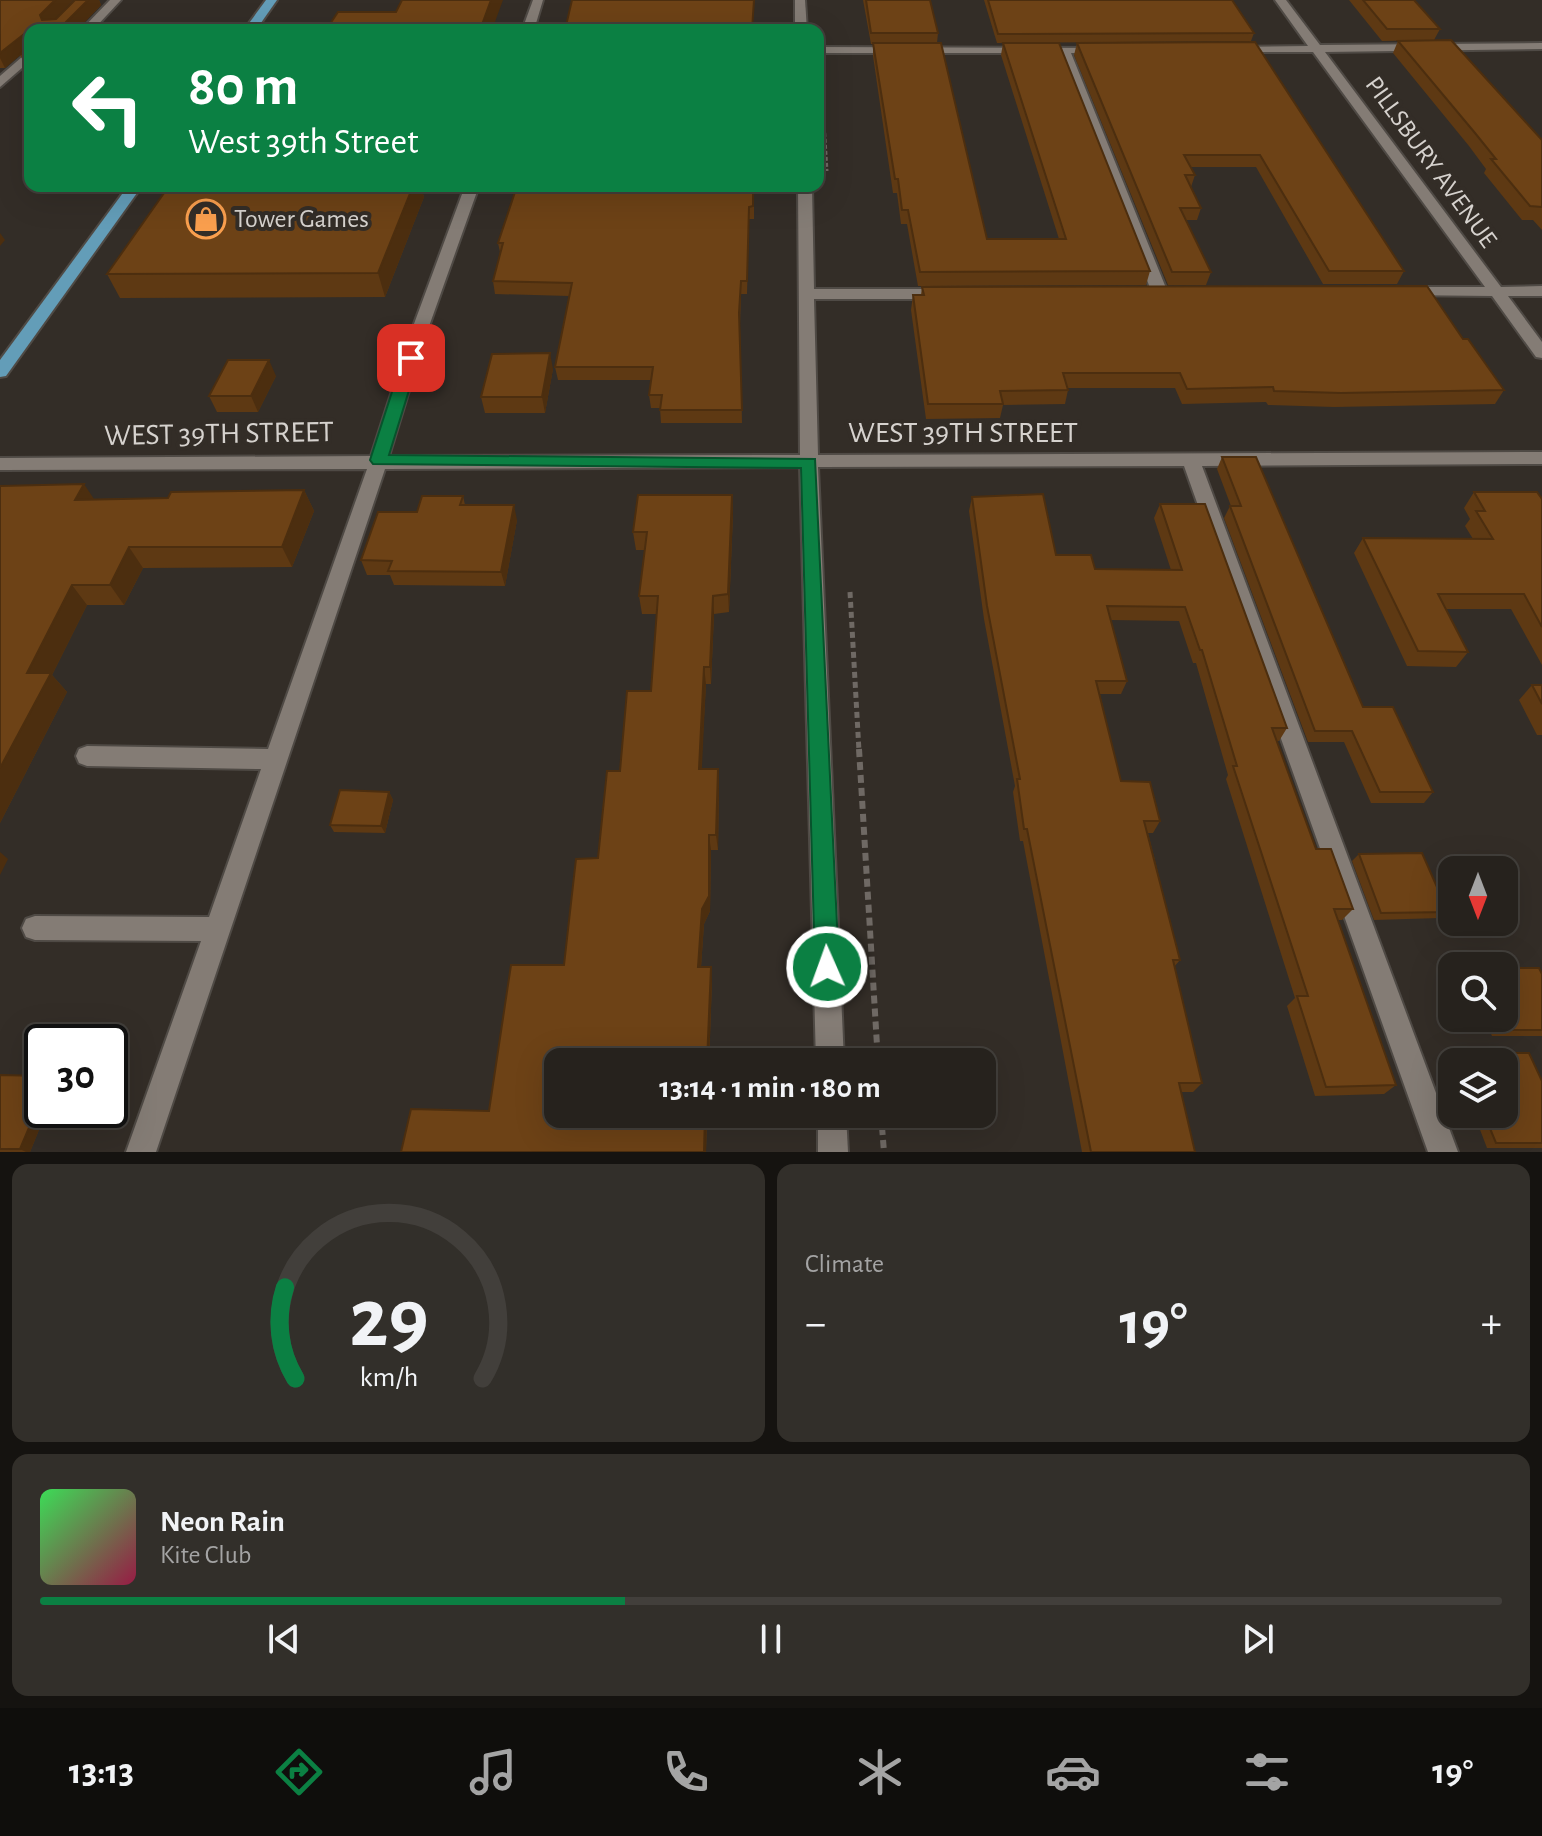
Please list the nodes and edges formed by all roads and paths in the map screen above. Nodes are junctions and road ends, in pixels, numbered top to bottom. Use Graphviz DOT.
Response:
graph roads {
  1 [pos="116,0"];
  2 [pos="272,0"];
  3 [pos="538,0"];
  4 [pos="800,0"];
  5 [pos="1280,0"];
  6 [pos="93,24"];
  7 [pos="254,24"];
  8 [pos="530,24"];
  9 [pos="801,24"];
  10 [pos="1542,46"];
  11 [pos="824,50"];
  12 [pos="1111,50"];
  13 [pos="1221,50"];
  14 [pos="1319,50"];
  15 [pos="1064,51"];
  16 [pos="24,60"];
  17 [pos="0,83"];
  18 [pos="131,192"];
  19 [pos="470,192"];
  20 [pos="805,192"];
  21 [pos="1495,291"];
  22 [pos="1542,291"];
  23 [pos="1390,292"];
  24 [pos="1160,293"];
  25 [pos="807,294"];
  26 [pos="956,294"];
  27 [pos="1542,353"];
  28 [pos="0,372"];
  29 [pos="1542,458"];
  30 [pos="379,460"];
  31 [pos="1191,460"];
  32 [pos="809,463"];
  33 [pos="0,464"];
  34 [pos="850,585"];
  35 [pos="87,756"];
  36 [pos="276,759"];
  37 [pos="35,928"];
  38 [pos="218,929"];
  39 [pos="830,1048"];
  40 [pos="877,1048"];
  41 [pos="832,1128"];
  42 [pos="882,1128"];
  43 [pos="141,1152"];
  44 [pos="833,1152"];
  45 [pos="884,1152"];
  46 [pos="1443,1152"];
  1 -- 6 [label="street"];
  2 -- 7 [label="main road"];
  3 -- 8 [label="street"];
  4 -- 9 [label="street"];
  5 -- 14 [label="street, PILLSBURY AVENUE"];
  10 -- 14 [label="street"];
  11 -- 15 [label="street"];
  12 -- 15 [label="street"];
  13 -- 14 [label="street"];
  14 -- 21 [label="street, PILLSBURY AVENUE"];
  15 -- 24 [label="street"];
  16 -- 17 [label="street"];
  18 -- 28 [label="main road"];
  19 -- 30 [label="street"];
  20 -- 25 [label="street"];
  21 -- 22 [label="street"];
  21 -- 23 [label="street"];
  21 -- 27 [label="street, PILLSBURY AVENUE"];
  25 -- 26 [label="street"];
  25 -- 32 [label="street"];
  29 -- 31 [label="street, WEST 39TH STREET"];
  30 -- 32 [label="street, WEST 39TH STREET"];
  30 -- 33 [label="street, WEST 39TH STREET"];
  30 -- 36 [label="street"];
  31 -- 32 [label="street, WEST 39TH STREET"];
  31 -- 46 [label="street"];
  32 -- 39 [label="street"];
  34 -- 40 [label="path"];
  35 -- 36 [label="street"];
  36 -- 38 [label="street"];
  37 -- 38 [label="street"];
  38 -- 43 [label="street"];
  41 -- 44 [label="street"];
  42 -- 45 [label="path"];
}
